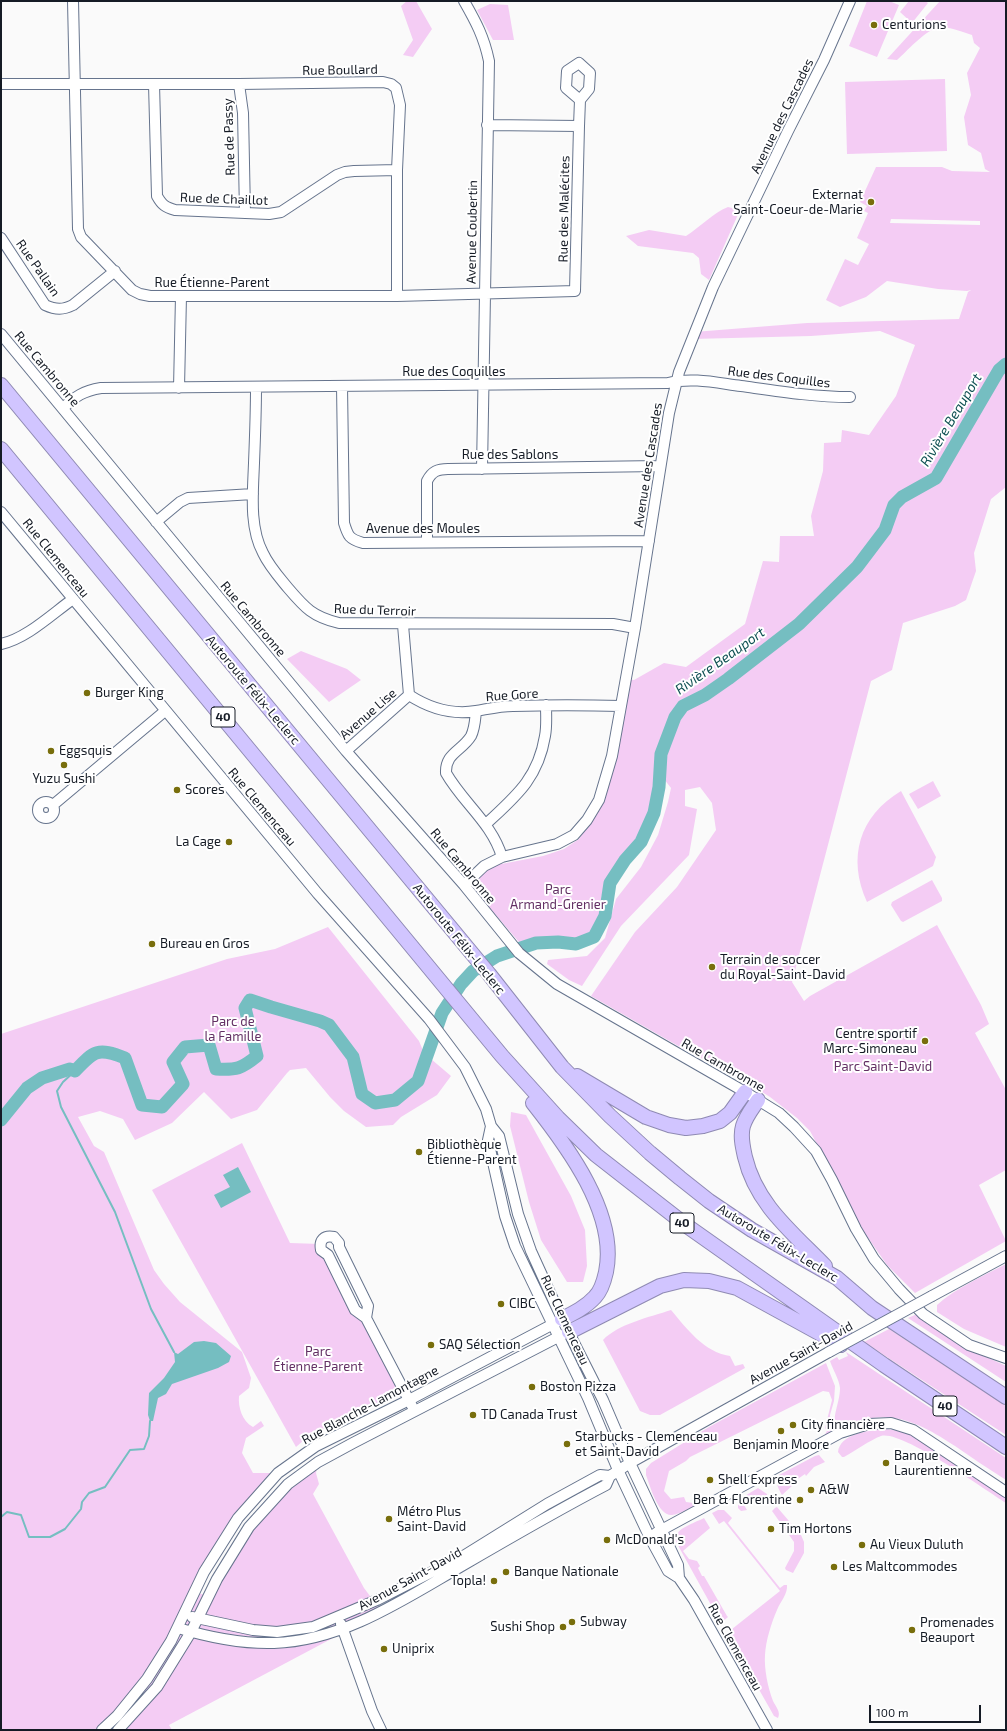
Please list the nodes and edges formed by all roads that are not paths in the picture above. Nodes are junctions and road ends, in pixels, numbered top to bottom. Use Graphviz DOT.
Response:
graph roads {
  1 [pos="73,1"];
  2 [pos="464,1"];
  3 [pos="850,1"];
  4 [pos="1,84"];
  5 [pos="154,84"];
  6 [pos="239,84"];
  7 [pos="74,85"];
  8 [pos="580,100"];
  9 [pos="487,125"];
  10 [pos="578,126"];
  11 [pos="397,170"];
  12 [pos="244,213"];
  13 [pos="1,238"];
  14 [pos="115,271"];
  15 [pos="484,294"];
  16 [pos="181,296"];
  17 [pos="397,296"];
  18 [pos="1,334"];
  19 [pos="677,381"];
  20 [pos="1,385"];
  21 [pos="482,385"];
  22 [pos="342,386"];
  23 [pos="256,387"];
  24 [pos="179,388"];
  25 [pos="850,397"];
  26 [pos="63,408"];
  27 [pos="1,449"];
  28 [pos="659,466"];
  29 [pos="482,469"];
  30 [pos="253,494"];
  31 [pos="1,512"];
  32 [pos="156,522"];
  33 [pos="649,541"];
  34 [pos="427,542"];
  35 [pos="73,599"];
  36 [pos="403,624"];
  37 [pos="635,628"];
  38 [pos="1,644"];
  39 [pos="409,695"];
  40 [pos="546,706"];
  41 [pos="621,706"];
  42 [pos="165,711"];
  43 [pos="476,711"];
  44 [pos="346,751"];
  45 [pos="53,805"];
  46 [pos="486,824"];
  47 [pos="502,857"];
  48 [pos="464,884"];
  49 [pos="502,1056"];
  50 [pos="562,1067"];
  51 [pos="745,1092"];
  52 [pos="758,1100"];
  53 [pos="1006,1256"];
  54 [pos="837,1278"];
  55 [pos="366,1318"];
  56 [pos="557,1322"];
  57 [pos="563,1334"];
  58 [pos="1006,1358"];
  59 [pos="884,1365"];
  60 [pos="1006,1396"];
  61 [pos="409,1400"];
  62 [pos="415,1411"];
  63 [pos="1006,1448"];
  64 [pos="630,1463"];
  65 [pos="614,1473"];
  66 [pos="1006,1492"];
  67 [pos="661,1530"];
  68 [pos="649,1536"];
  69 [pos="679,1578"];
  70 [pos="184,1615"];
  71 [pos="338,1616"];
  72 [pos="198,1619"];
  73 [pos="178,1628"];
  74 [pos="343,1628"];
  75 [pos="191,1632"];
  76 [pos="102,1730"];
  77 [pos="118,1730"];
  78 [pos="381,1730"];
  79 [pos="766,1730"];
  1 -- 7 [label="street, Rue Étienne-Parent"];
  2 -- 9 [label="street, Avenue Coubertin"];
  3 -- 19 [label="street, Avenue des Cascades"];
  4 -- 7 [label="street"];
  5 -- 6 [label="street, Rue Boullard"];
  5 -- 7 [label="street, Rue Boullard"];
  5 -- 12 [label="street, Rue de Chaillot"];
  6 -- 11 [label="street, Rue Boullard"];
  6 -- 12 [label="street, Rue de Passy"];
  7 -- 14 [label="street, Rue Étienne-Parent"];
  8 -- 10 [label="street"];
  9 -- 10 [label="street"];
  9 -- 15 [label="street, Avenue Coubertin"];
  10 -- 15 [label="street, Rue des Malécites"];
  11 -- 12 [label="street, Rue de Chaillot"];
  11 -- 17 [label="street, Rue Boullard"];
  13 -- 14 [label="street, Rue Pallain"];
  14 -- 16 [label="street, Rue Étienne-Parent"];
  15 -- 17 [label="street, Rue Étienne-Parent"];
  15 -- 21 [label="street, Avenue Coubertin"];
  16 -- 17 [label="street, Rue Étienne-Parent"];
  16 -- 24 [label="street"];
  18 -- 26 [label="street, Rue Cambronne"];
  19 -- 21 [label="street, Rue des Coquilles"];
  19 -- 25 [label="street, Rue des Coquilles"];
  19 -- 28 [label="street, Avenue des Cascades"];
  20 -- 50 [label="highway, Autoroute Félix-Leclerc / 40"];
  21 -- 22 [label="street, Rue des Coquilles"];
  21 -- 29 [label="street, Avenue Coubertin"];
  22 -- 23 [label="street, Rue des Coquilles"];
  22 -- 34 [label="street, Avenue des Moules"];
  23 -- 24 [label="street, Rue des Coquilles"];
  23 -- 30 [label="street, Rue du Terroir"];
  24 -- 26 [label="street, Rue des Coquilles"];
  26 -- 32 [label="street, Rue Cambronne"];
  27 -- 49 [label="highway, 40"];
  28 -- 29 [label="street, Rue des Sablons"];
  28 -- 33 [label="street, Avenue des Cascades"];
  29 -- 34 [label="street, Rue des Sablons"];
  30 -- 32 [label="street"];
  30 -- 36 [label="street, Rue du Terroir"];
  31 -- 35 [label="street, Rue Clemenceau"];
  32 -- 44 [label="street, Rue Cambronne"];
  33 -- 34 [label="street, Avenue des Moules"];
  33 -- 37 [label="street, Avenue des Cascades"];
  35 -- 38 [label="street"];
  35 -- 42 [label="street, Rue Clemenceau"];
  36 -- 37 [label="street, Rue du Terroir"];
  36 -- 39 [label="street, Avenue Lise"];
  37 -- 41 [label="street, Avenue des Cascades"];
  39 -- 43 [label="street, Rue Gore"];
  39 -- 44 [label="street, Avenue Lise"];
  40 -- 41 [label="street, Rue Gore"];
  40 -- 43 [label="street, Rue Gore"];
  40 -- 46 [label="street"];
  41 -- 47 [label="street, Avenue des Cascades"];
  42 -- 45 [label="street"];
  42 -- 56 [label="street, Rue Clemenceau"];
  43 -- 46 [label="street"];
  44 -- 48 [label="street, Rue Cambronne"];
  46 -- 47 [label="street"];
  47 -- 48 [label="street, Avenue des Cascades"];
  48 -- 51 [label="street, Rue Cambronne"];
  49 -- 56 [label="highway"];
  49 -- 59 [label="highway, 40"];
  50 -- 51 [label="highway"];
  50 -- 54 [label="highway, Autoroute Félix-Leclerc / 40"];
  51 -- 52 [label="street, Rue Cambronne"];
  52 -- 54 [label="highway"];
  52 -- 58 [label="street, Rue Cambronne"];
  53 -- 64 [label="street, Avenue Saint-David, bridge"];
  54 -- 60 [label="highway, Autoroute Félix-Leclerc / 40"];
  55 -- 55 [label="street"];
  55 -- 61 [label="street"];
  56 -- 57 [label="street, Rue Clemenceau"];
  56 -- 61 [label="street, Rue Blanche-Lamontagne"];
  57 -- 59 [label="highway"];
  57 -- 62 [label="street, Rue Blanche-Lamontagne"];
  57 -- 64 [label="street, Rue Clemenceau"];
  57 -- 65 [label="street, Rue Clemenceau"];
  59 -- 63 [label="highway, 40"];
  61 -- 62 [label="street"];
  61 -- 70 [label="street, Rue Blanche-Lamontagne"];
  62 -- 72 [label="street, Rue Blanche-Lamontagne"];
  64 -- 65 [label="street, Avenue Saint-David"];
  64 -- 67 [label="street, Rue Clemenceau"];
  65 -- 68 [label="street, Rue Clemenceau"];
  65 -- 71 [label="street, Avenue Saint-David"];
  65 -- 74 [label="street, Avenue Saint-David"];
  66 -- 67 [label="street"];
  67 -- 68 [label="street"];
  67 -- 69 [label="street, Rue Clemenceau"];
  68 -- 69 [label="street, Rue Clemenceau"];
  69 -- 79 [label="street, Rue Clemenceau"];
  70 -- 72 [label="street, Avenue Saint-David"];
  70 -- 73 [label="street, Rue Blanche-Lamontagne"];
  71 -- 72 [label="street, Avenue Saint-David"];
  71 -- 74 [label="street"];
  72 -- 75 [label="street, Rue Blanche-Lamontagne"];
  73 -- 75 [label="street, Avenue Saint-David"];
  73 -- 76 [label="street, Rue Blanche-Lamontagne"];
  74 -- 75 [label="street, Avenue Saint-David"];
  74 -- 78 [label="street"];
  75 -- 77 [label="street, Rue Blanche-Lamontagne"];
}
